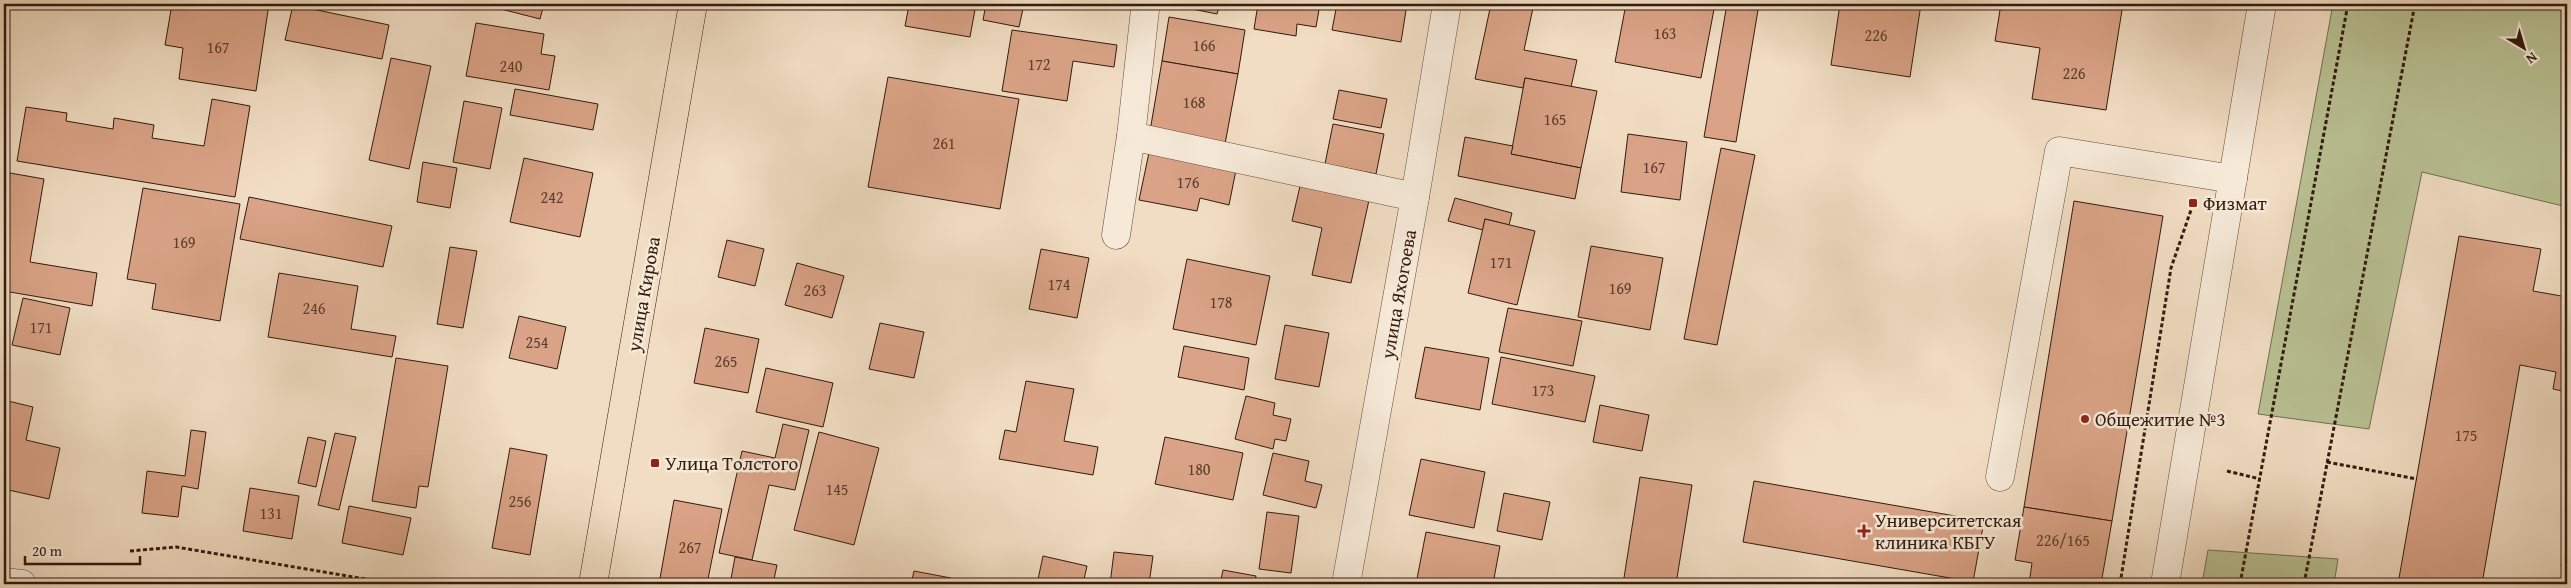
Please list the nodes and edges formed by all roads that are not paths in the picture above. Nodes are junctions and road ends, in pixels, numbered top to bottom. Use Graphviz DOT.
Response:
graph roads {
  1 [pos="693,4"];
  2 [pos="1447,4"];
  3 [pos="2262,4"];
  4 [pos="1145,10"];
  5 [pos="1131,136"];
  6 [pos="2233,180"];
  7 [pos="1415,197"];
  8 [pos="1116,235"];
  9 [pos="2000,477"];
  10 [pos="4,582"];
  11 [pos="22,584"];
  12 [pos="593,584"];
  13 [pos="1346,584"];
  14 [pos="2164,584"];
  1 -- 12 [label="main road, улица Кирова"];
  2 -- 7 [label="street, улица Яхогоева"];
  3 -- 6 [label="street"];
  4 -- 5 [label="street"];
  5 -- 7 [label="street"];
  5 -- 8 [label="street"];
  6 -- 9 [label="street"];
  6 -- 14 [label="street"];
  7 -- 13 [label="street, улица Яхогоева"];
  10 -- 11 [label="street"];
}
